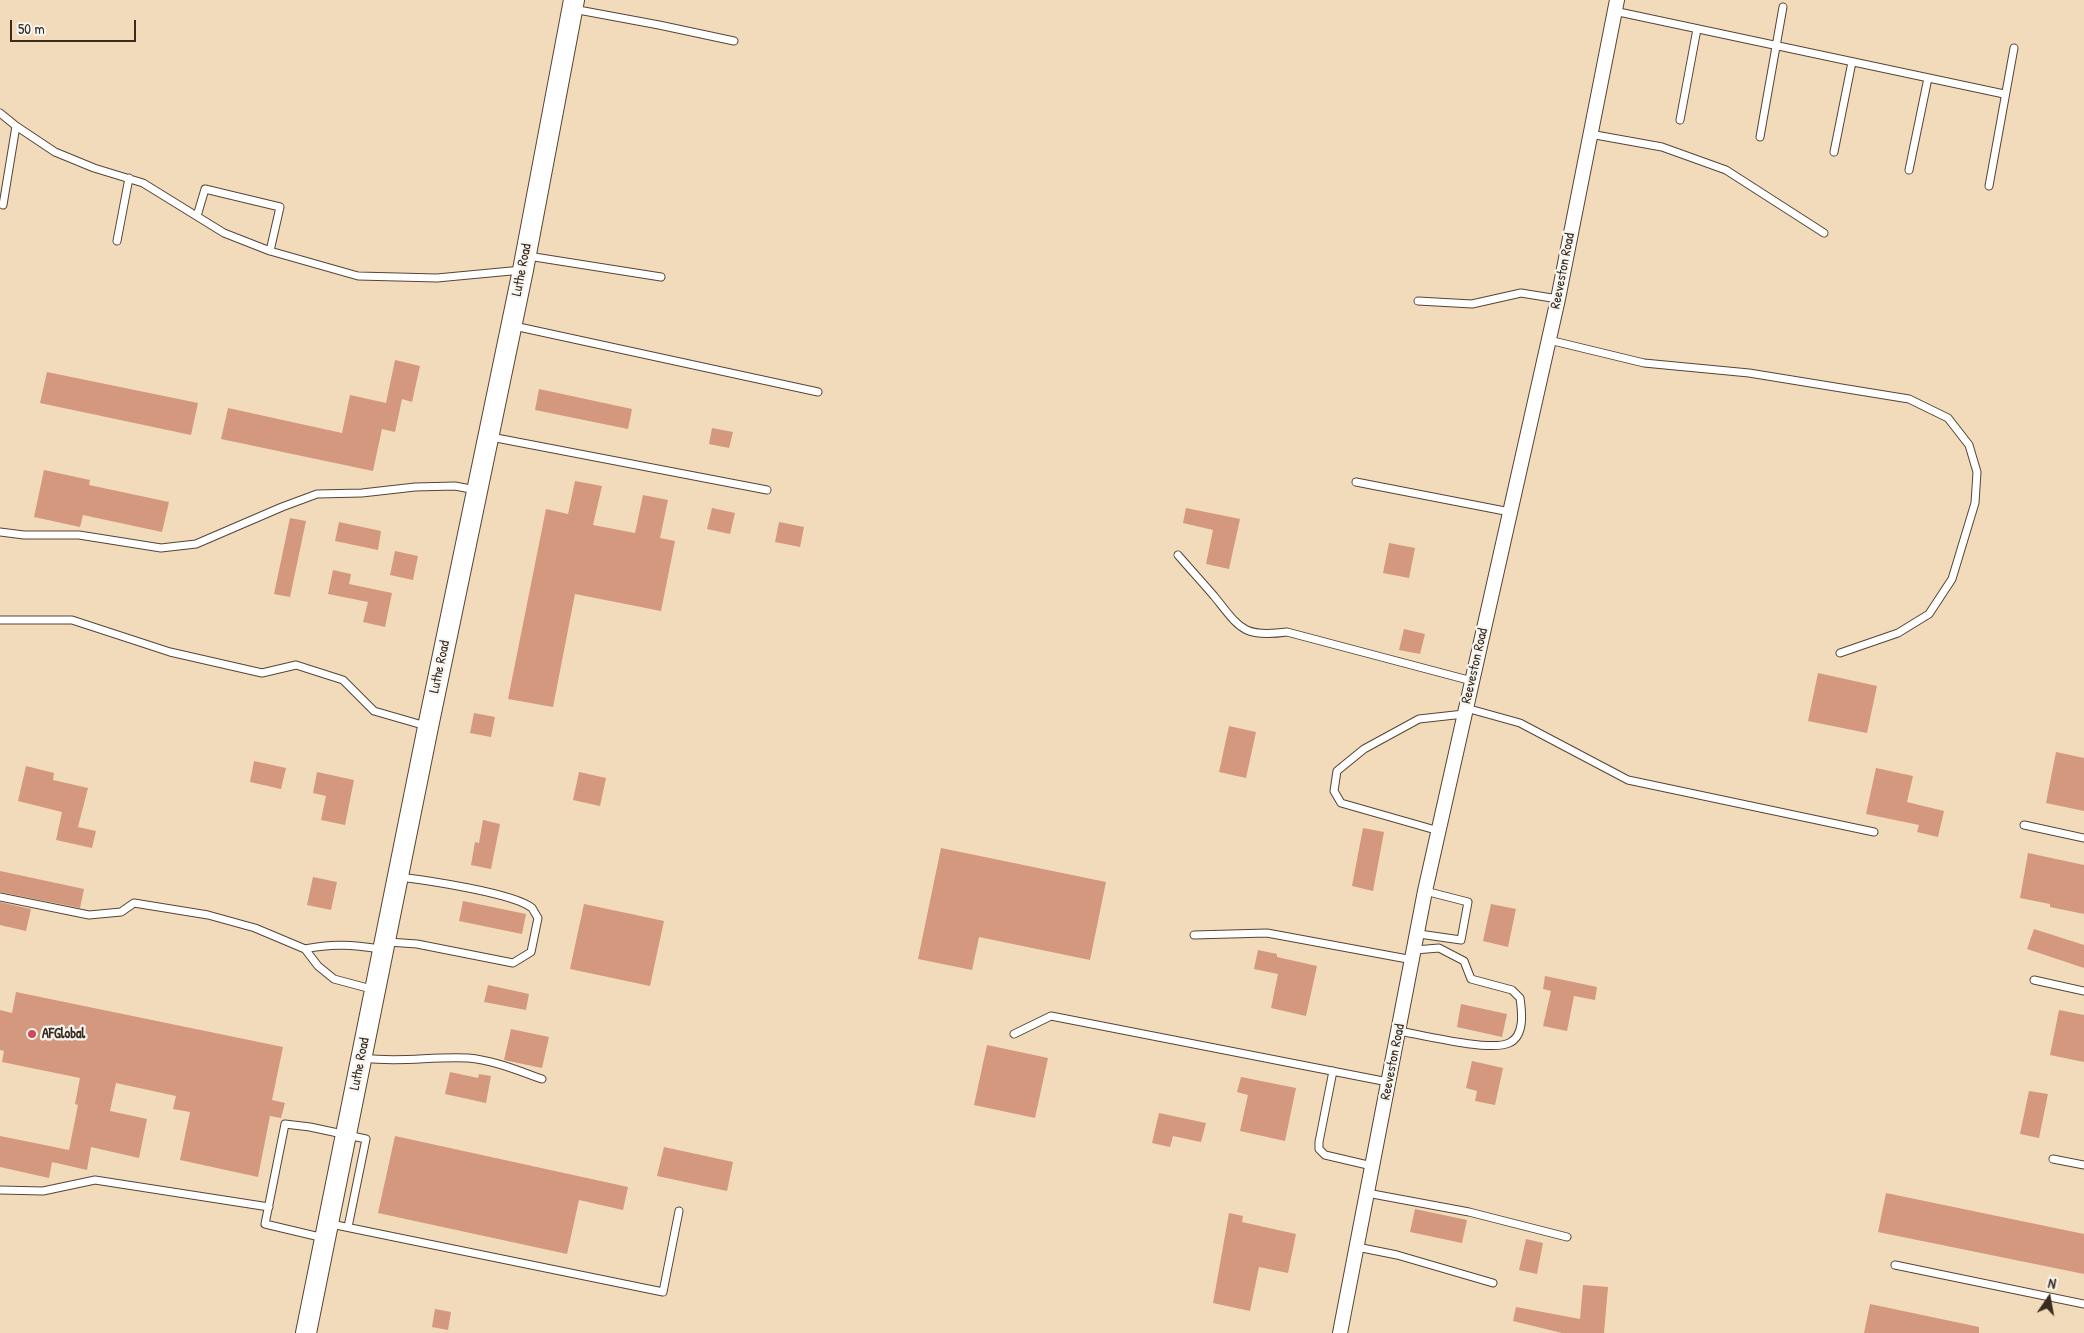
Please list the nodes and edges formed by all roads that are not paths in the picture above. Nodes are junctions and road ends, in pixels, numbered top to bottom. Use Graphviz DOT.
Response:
graph roads {
  1 [pos="573,5"];
  2 [pos="1615,6"];
  3 [pos="1783,7"];
  4 [pos="1697,29"];
  5 [pos="734,41"];
  6 [pos="1776,45"];
  7 [pos="2014,48"];
  8 [pos="1852,62"];
  9 [pos="1928,78"];
  10 [pos="2004,94"];
  11 [pos="0,113"];
  12 [pos="1680,120"];
  13 [pos="16,126"];
  14 [pos="1590,134"];
  15 [pos="1760,137"];
  16 [pos="1834,152"];
  17 [pos="1909,170"];
  18 [pos="129,178"];
  19 [pos="1988,186"];
  20 [pos="2,204"];
  21 [pos="197,216"];
  22 [pos="1824,233"];
  23 [pos="117,241"];
  24 [pos="270,251"];
  25 [pos="524,263"];
  26 [pos="661,277"];
  27 [pos="1558,299"];
  28 [pos="1418,301"];
  29 [pos="511,325"];
  30 [pos="1549,340"];
  31 [pos="818,392"];
  32 [pos="488,436"];
  33 [pos="1356,482"];
  34 [pos="477,490"];
  35 [pos="767,490"];
  36 [pos="1510,512"];
  37 [pos="0,532"];
  38 [pos="1178,555"];
  39 [pos="0,620"];
  40 [pos="1840,653"];
  41 [pos="1472,681"];
  42 [pos="1465,711"];
  43 [pos="428,727"];
  44 [pos="2024,825"];
  45 [pos="1439,831"];
  46 [pos="1874,832"];
  47 [pos="2084,838"];
  48 [pos="398,877"];
  49 [pos="1425,892"];
  50 [pos="0,897"];
  51 [pos="1419,934"];
  52 [pos="1194,935"];
  53 [pos="384,945"];
  54 [pos="305,949"];
  55 [pos="1414,955"];
  56 [pos="2034,980"];
  57 [pos="375,990"];
  58 [pos="2084,991"];
  59 [pos="1399,1031"];
  60 [pos="1014,1034"];
  61 [pos="361,1058"];
  62 [pos="1333,1071"];
  63 [pos="542,1078"];
  64 [pos="1388,1082"];
  65 [pos="346,1135"];
  66 [pos="2053,1159"];
  67 [pos="1372,1166"];
  68 [pos="2084,1166"];
  69 [pos="0,1190"];
  70 [pos="1367,1193"];
  71 [pos="269,1207"];
  72 [pos="679,1211"];
  73 [pos="348,1227"];
  74 [pos="327,1231"];
  75 [pos="1567,1237"];
  76 [pos="1356,1247"];
  77 [pos="1895,1265"];
  78 [pos="1493,1283"];
  79 [pos="2084,1304"];
  80 [pos="306,1333"];
  81 [pos="1340,1333"];
  1 -- 5 [label="lane"];
  1 -- 25 [label="street, Luthe Road"];
  2 -- 4 [label="lane"];
  2 -- 14 [label="street, Reeveston Road"];
  3 -- 6 [label="lane"];
  4 -- 6 [label="lane"];
  4 -- 12 [label="lane"];
  6 -- 8 [label="lane"];
  6 -- 15 [label="lane"];
  7 -- 10 [label="lane"];
  8 -- 9 [label="lane"];
  8 -- 16 [label="lane"];
  9 -- 10 [label="lane"];
  9 -- 17 [label="lane"];
  10 -- 19 [label="lane"];
  11 -- 13 [label="lane"];
  13 -- 18 [label="lane"];
  13 -- 20 [label="lane"];
  14 -- 22 [label="lane"];
  14 -- 27 [label="street, Reeveston Road"];
  18 -- 21 [label="lane"];
  18 -- 23 [label="lane"];
  21 -- 24 [label="lane"];
  21 -- 24 [label="lane"];
  24 -- 25 [label="lane"];
  25 -- 26 [label="lane"];
  25 -- 29 [label="street, Luthe Road"];
  27 -- 28 [label="lane"];
  27 -- 30 [label="street, Reeveston Road"];
  29 -- 31 [label="lane"];
  29 -- 32 [label="street, Luthe Road"];
  30 -- 36 [label="street, Reeveston Road"];
  30 -- 40 [label="lane"];
  32 -- 34 [label="street, Luthe Road"];
  32 -- 35 [label="lane"];
  33 -- 36 [label="lane"];
  34 -- 37 [label="lane"];
  34 -- 43 [label="street, Luthe Road"];
  36 -- 41 [label="street, Reeveston Road"];
  38 -- 41 [label="lane"];
  39 -- 43 [label="lane"];
  41 -- 42 [label="street, Reeveston Road"];
  42 -- 45 [label="street, Reeveston Road"];
  42 -- 45 [label="lane"];
  42 -- 46 [label="lane"];
  43 -- 48 [label="street, Luthe Road"];
  44 -- 47 [label="lane"];
  45 -- 49 [label="street, Reeveston Road"];
  48 -- 53 [label="street, Luthe Road"];
  48 -- 53 [label="lane"];
  49 -- 51 [label="street, Reeveston Road"];
  49 -- 51 [label="lane"];
  50 -- 54 [label="lane"];
  51 -- 55 [label="street, Reeveston Road"];
  52 -- 55 [label="lane"];
  53 -- 54 [label="lane"];
  53 -- 57 [label="street, Luthe Road"];
  54 -- 57 [label="lane"];
  55 -- 59 [label="street, Reeveston Road"];
  55 -- 59 [label="lane"];
  56 -- 58 [label="lane"];
  57 -- 61 [label="street, Luthe Road"];
  59 -- 64 [label="street, Reeveston Road"];
  60 -- 62 [label="lane"];
  61 -- 63 [label="lane"];
  61 -- 65 [label="street, Luthe Road"];
  62 -- 64 [label="lane"];
  62 -- 67 [label="lane"];
  64 -- 67 [label="street, Reeveston Road"];
  65 -- 71 [label="lane"];
  65 -- 73 [label="lane"];
  65 -- 74 [label="street, Luthe Road"];
  66 -- 68 [label="lane"];
  67 -- 70 [label="street, Reeveston Road"];
  69 -- 71 [label="lane"];
  70 -- 75 [label="lane"];
  70 -- 76 [label="street, Reeveston Road"];
  71 -- 74 [label="lane"];
  72 -- 73 [label="lane"];
  73 -- 74 [label="lane"];
  74 -- 80 [label="street, Luthe Road"];
  76 -- 78 [label="lane"];
  76 -- 81 [label="street, Reeveston Road"];
  77 -- 79 [label="lane"];
}
